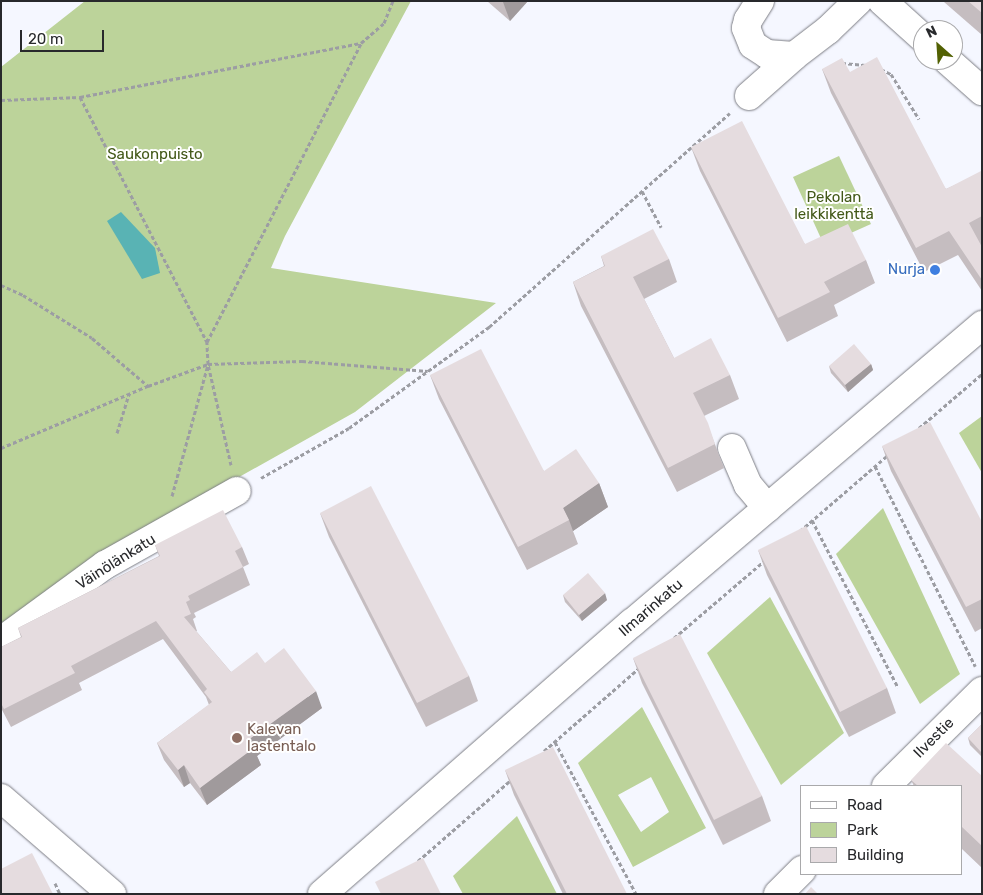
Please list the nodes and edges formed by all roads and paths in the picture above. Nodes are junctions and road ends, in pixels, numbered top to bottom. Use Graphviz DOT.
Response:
graph roads {
  1 [pos="393,1"];
  2 [pos="760,1"];
  3 [pos="858,1"];
  4 [pos="882,1"];
  5 [pos="913,29"];
  6 [pos="361,43"];
  7 [pos="794,56"];
  8 [pos="840,63"];
  9 [pos="867,65"];
  10 [pos="876,66"];
  11 [pos="958,70"];
  12 [pos="982,91"];
  13 [pos="749,96"];
  14 [pos="80,97"];
  15 [pos="1,100"];
  16 [pos="919,119"];
  17 [pos="642,191"];
  18 [pos="661,227"];
  19 [pos="1,285"];
  20 [pos="982,325"];
  21 [pos="207,342"];
  22 [pos="208,364"];
  23 [pos="429,371"];
  24 [pos="982,374"];
  25 [pos="148,386"];
  26 [pos="129,394"];
  27 [pos="916,431"];
  28 [pos="117,434"];
  29 [pos="1,448"];
  30 [pos="732,448"];
  31 [pos="895,449"];
  32 [pos="875,466"];
  33 [pos="237,491"];
  34 [pos="766,508"];
  35 [pos="812,520"];
  36 [pos="162,533"];
  37 [pos="797,533"];
  38 [pos="767,558"];
  39 [pos="671,640"];
  40 [pos="1,641"];
  41 [pos="645,664"];
  42 [pos="980,682"];
  43 [pos="898,687"];
  44 [pos="555,742"];
  45 [pos="540,755"];
  46 [pos="512,780"];
  47 [pos="887,785"];
  48 [pos="1,798"];
  49 [pos="413,865"];
  50 [pos="800,872"];
  51 [pos="112,894"];
  52 [pos="322,894"];
  53 [pos="636,894"];
  54 [pos="778,894"];
  1 -- 6 [label="path"];
  2 -- 7 [label="street"];
  3 -- 7 [label="street"];
  4 -- 5 [label="street"];
  6 -- 14 [label="path"];
  6 -- 21 [label="path"];
  7 -- 13 [label="street"];
  8 -- 9 [label="path"];
  10 -- 16 [label="path"];
  11 -- 12 [label="street"];
  13 -- 17 [label="path"];
  14 -- 15 [label="path"];
  14 -- 21 [label="path"];
  17 -- 18 [label="path"];
  17 -- 23 [label="path"];
  19 -- 25 [label="path"];
  20 -- 34 [label="street, Ilmarinkatu"];
  21 -- 22 [label="path"];
  22 -- 23 [label="path"];
  22 -- 25 [label="path"];
  22 -- 33 [label="path"];
  22 -- 36 [label="path"];
  23 -- 33 [label="path"];
  24 -- 27 [label="path"];
  25 -- 26 [label="path"];
  26 -- 28 [label="path"];
  26 -- 29 [label="path"];
  30 -- 34 [label="street"];
  31 -- 32 [label="path"];
  32 -- 35 [label="path"];
  32 -- 42 [label="path"];
  33 -- 36 [label="street, Väinölänkatu"];
  34 -- 52 [label="street, Ilmarinkatu"];
  35 -- 37 [label="path"];
  35 -- 43 [label="path"];
  36 -- 40 [label="street, Väinölänkatu"];
  38 -- 39 [label="path"];
  41 -- 44 [label="path"];
  42 -- 47 [label="street, Ilvestie"];
  44 -- 45 [label="path"];
  44 -- 53 [label="path"];
  46 -- 49 [label="path"];
  48 -- 51 [label="street"];
  50 -- 54 [label="street"];
}
